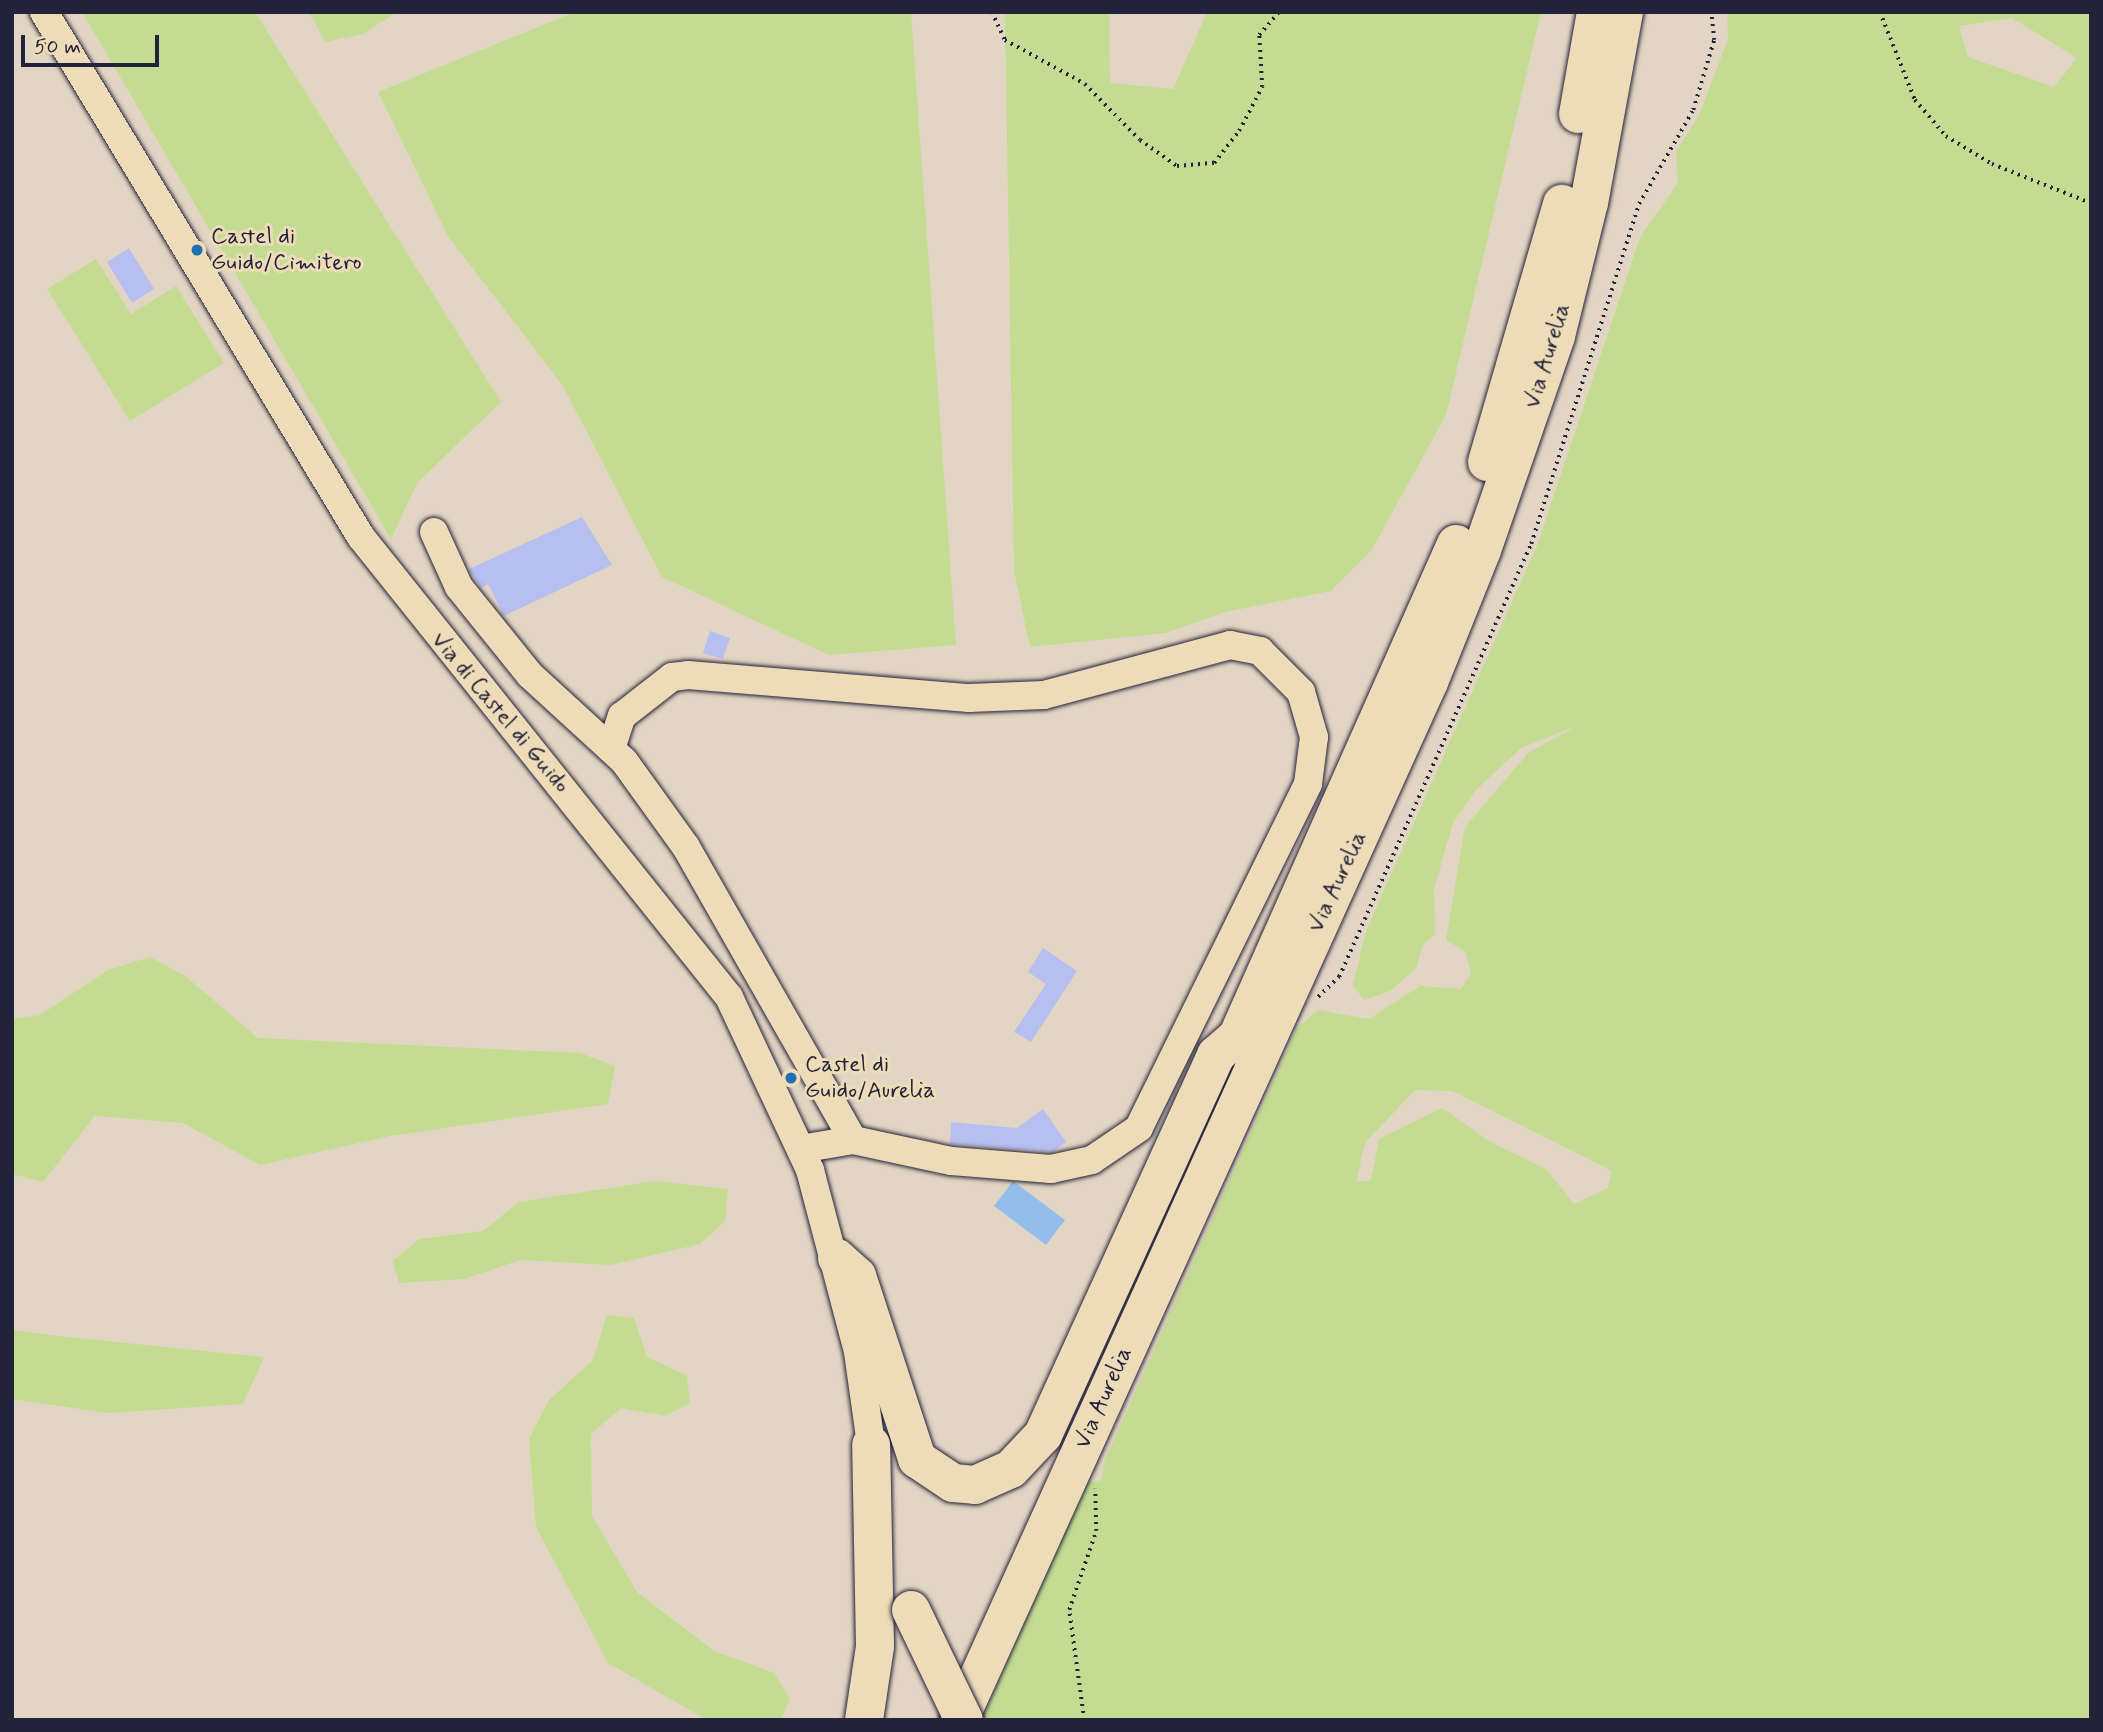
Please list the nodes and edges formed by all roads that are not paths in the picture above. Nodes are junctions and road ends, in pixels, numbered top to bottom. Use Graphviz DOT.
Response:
graph roads {
  1 [pos="44,12"];
  2 [pos="1596,12"];
  3 [pos="1624,12"];
  4 [pos="434,532"];
  5 [pos="611,749"];
  6 [pos="1238,1036"];
  7 [pos="853,1140"];
  8 [pos="802,1149"];
  9 [pos="837,1258"];
  10 [pos="871,1445"];
  11 [pos="864,1720"];
  12 [pos="932,1720"];
  13 [pos="962,1720"];
  1 -- 8 [label="street, Via di Castel di Guido"];
  2 -- 6 [label="highway, Via Aurelia"];
  3 -- 13 [label="highway, Via Aurelia"];
  4 -- 5 [label="street"];
  5 -- 7 [label="street"];
  5 -- 7 [label="street"];
  6 -- 9 [label="highway"];
  6 -- 12 [label="highway, Via Aurelia"];
  7 -- 8 [label="street"];
  8 -- 9 [label="street, Via di Castel di Guido"];
  9 -- 10 [label="street, Via di Castel di Guido"];
  10 -- 11 [label="highway"];
  10 -- 13 [label="highway, bridge"];
}
